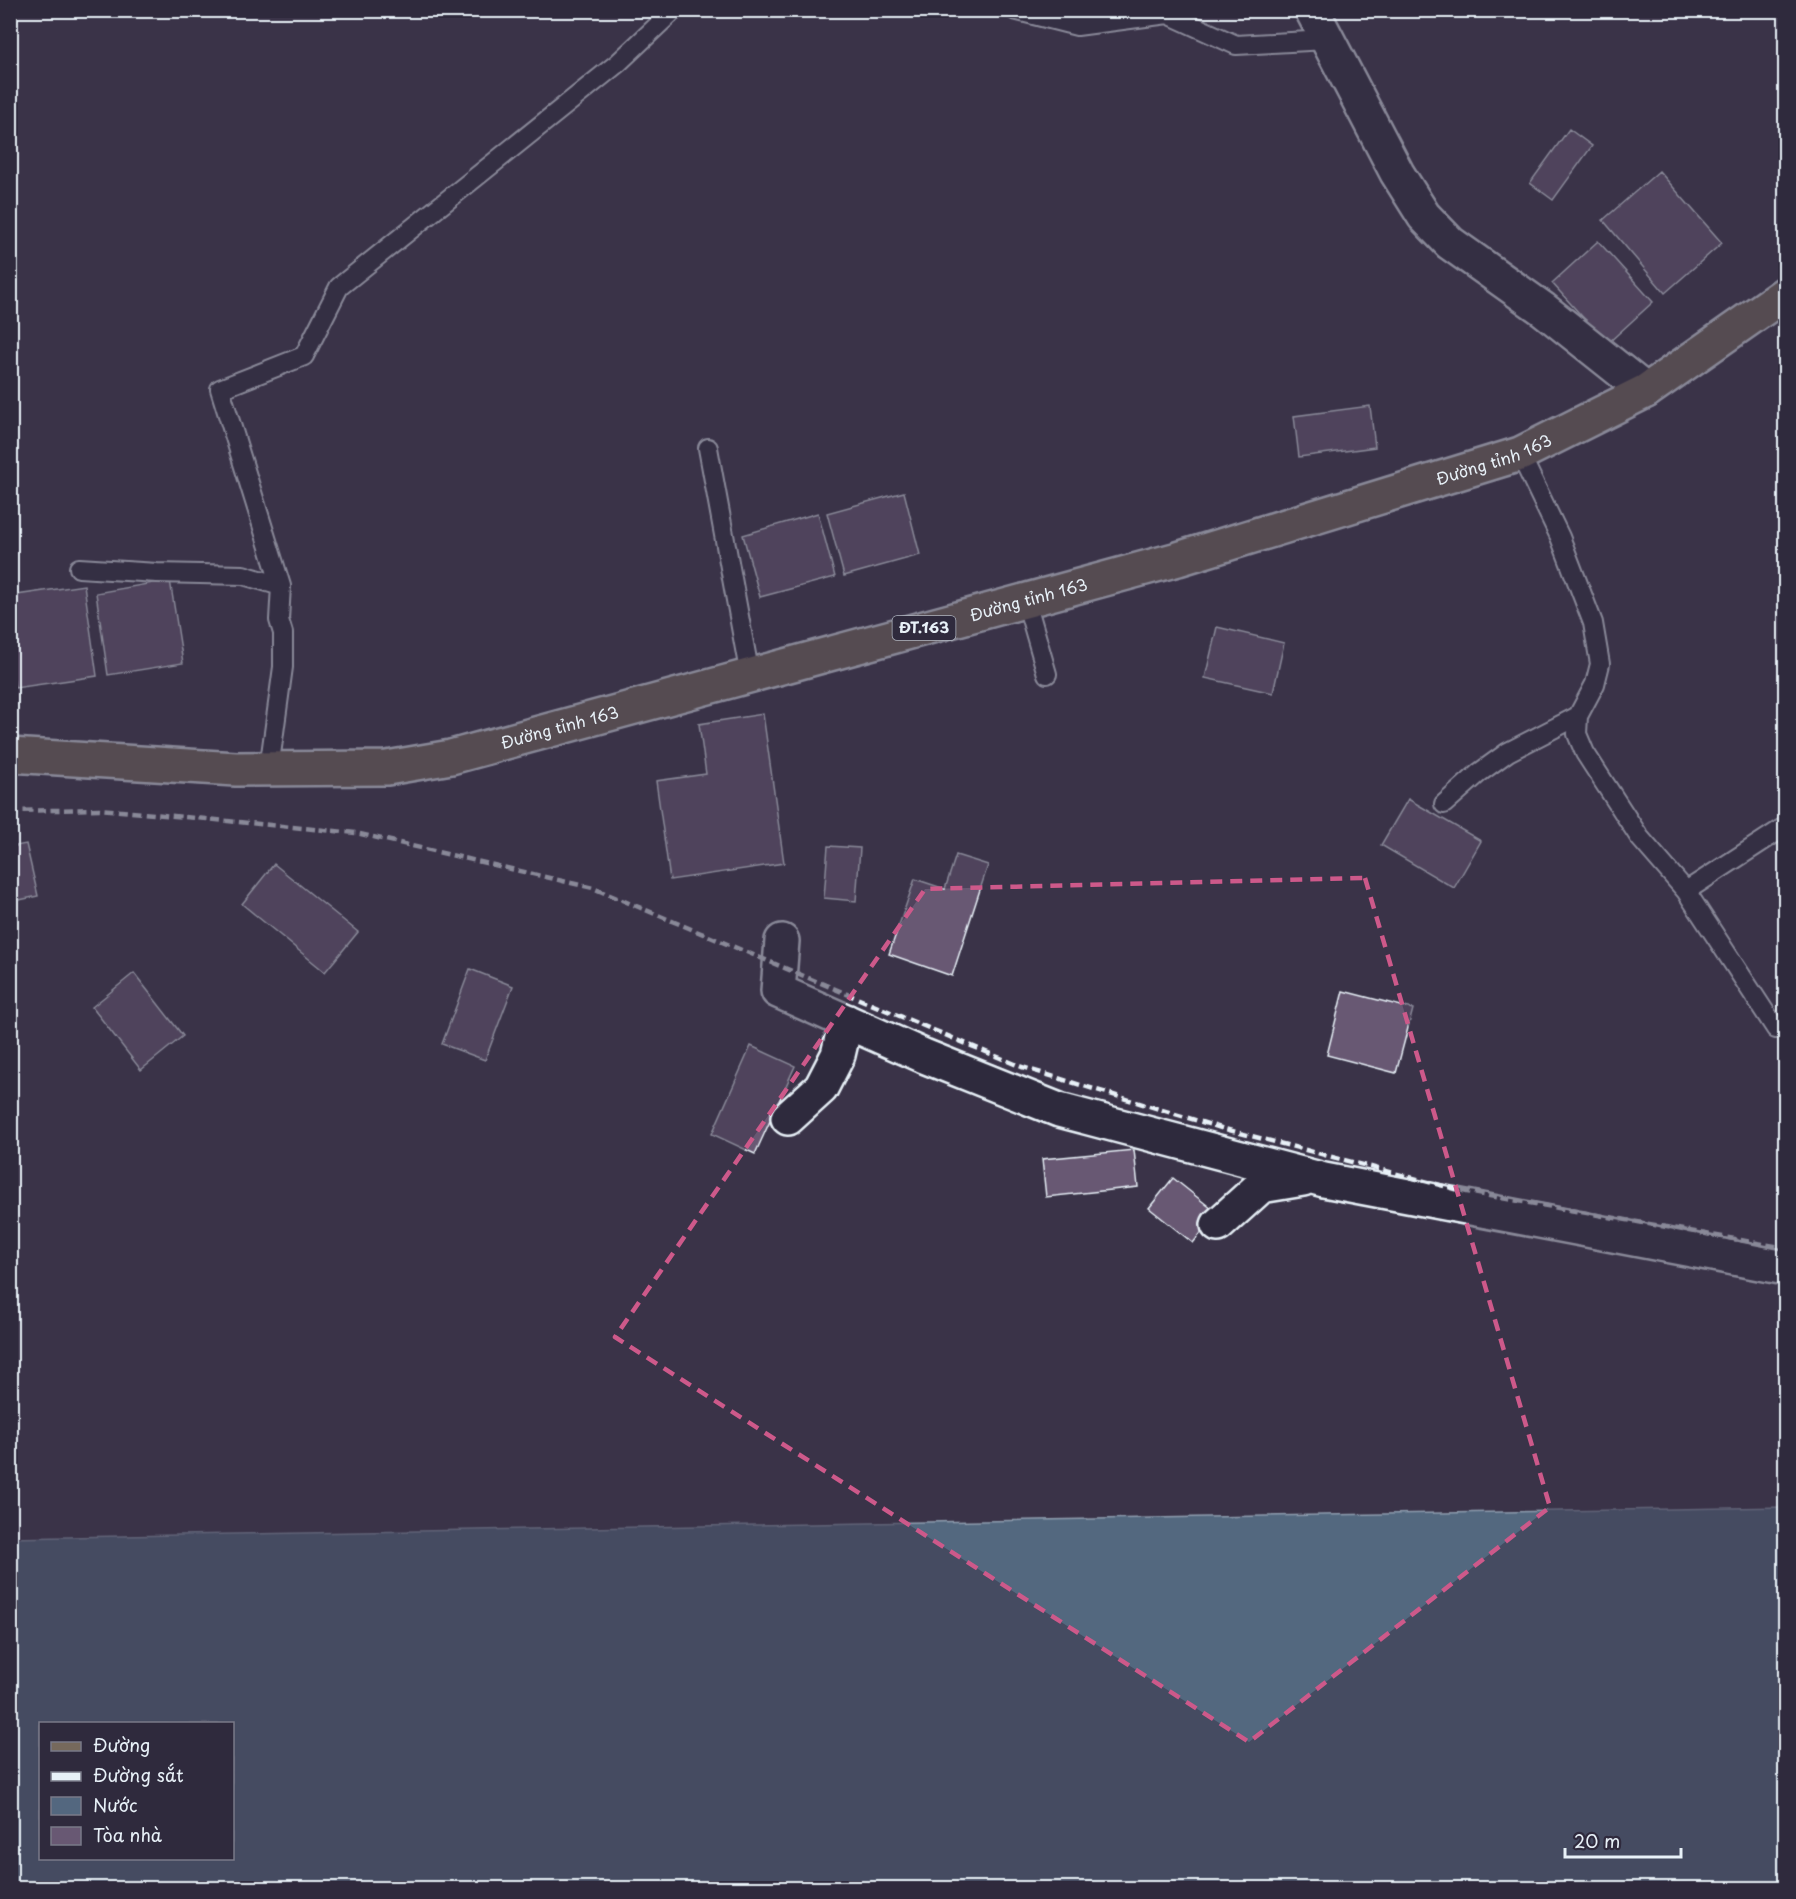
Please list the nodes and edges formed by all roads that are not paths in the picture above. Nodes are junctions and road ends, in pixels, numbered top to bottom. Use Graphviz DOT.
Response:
graph roads {
  1 [pos="674,10"];
  2 [pos="1014,10"];
  3 [pos="1312,10"];
  4 [pos="1166,12"];
  5 [pos="1327,40"];
  6 [pos="1785,293"];
  7 [pos="1646,391"];
  8 [pos="708,448"];
  9 [pos="1520,454"];
  10 [pos="79,568"];
  11 [pos="281,586"];
  12 [pos="1026,601"];
  13 [pos="1047,674"];
  14 [pos="750,676"];
  15 [pos="1578,716"];
  16 [pos="10,754"];
  17 [pos="269,769"];
  18 [pos="1444,804"];
  19 [pos="1785,826"];
  20 [pos="1686,891"];
  21 [pos="782,941"];
  22 [pos="846,1021"];
  23 [pos="1776,1029"];
  24 [pos="788,1118"];
  25 [pos="1310,1177"];
  26 [pos="1218,1225"];
  27 [pos="1785,1268"];
  1 -- 11 [label="lane"];
  2 -- 4 [label="lane"];
  3 -- 5 [label="street"];
  4 -- 5 [label="lane"];
  5 -- 7 [label="street"];
  6 -- 7 [label="main road, Đường tỉnh 163 / ĐT.163"];
  7 -- 9 [label="main road, Đường tỉnh 163 / ĐT.163"];
  8 -- 14 [label="lane"];
  9 -- 12 [label="main road, Đường tỉnh 163 / ĐT.163"];
  9 -- 15 [label="lane"];
  10 -- 11 [label="lane"];
  11 -- 17 [label="lane"];
  12 -- 13 [label="lane"];
  12 -- 14 [label="main road, Đường tỉnh 163 / ĐT.163"];
  14 -- 17 [label="main road, Đường tỉnh 163 / ĐT.163"];
  15 -- 18 [label="lane"];
  15 -- 20 [label="lane"];
  16 -- 17 [label="main road, Đường tỉnh 163 / ĐT.163"];
  19 -- 20 [label="lane"];
  20 -- 23 [label="lane"];
  21 -- 22 [label="street"];
  22 -- 24 [label="street"];
  22 -- 25 [label="street"];
  25 -- 26 [label="street"];
  25 -- 27 [label="street"];
}
